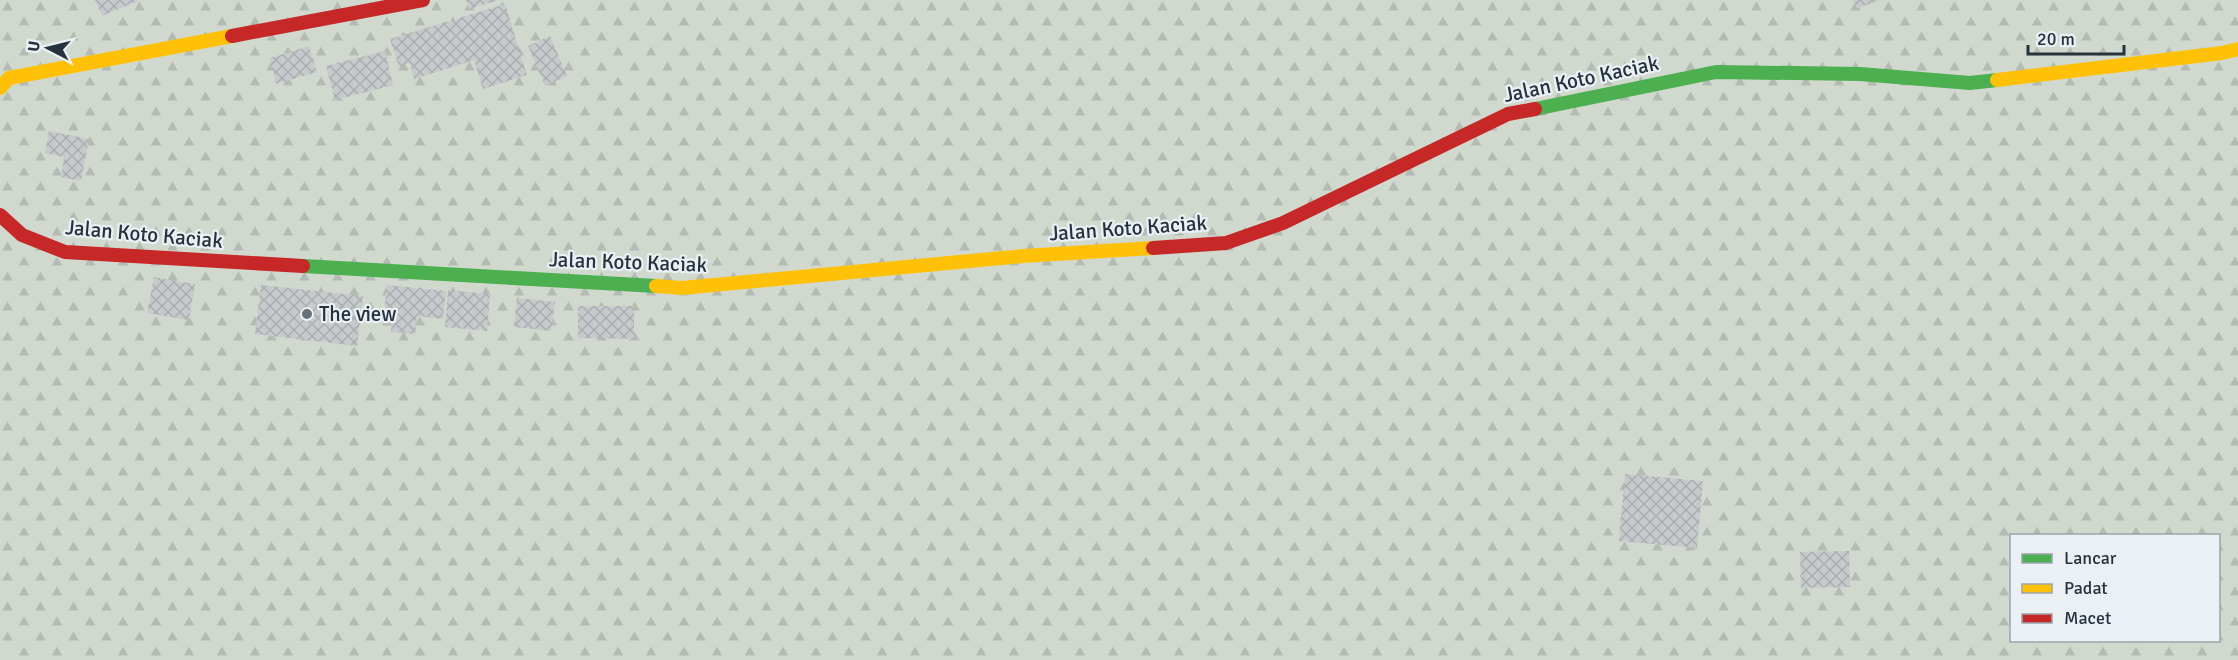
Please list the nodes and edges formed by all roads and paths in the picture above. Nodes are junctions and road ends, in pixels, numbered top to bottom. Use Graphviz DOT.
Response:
graph roads {
  1 [pos="423,0"];
  2 [pos="2238,49"];
  3 [pos="0,88"];
  4 [pos="0,215"];
  1 -- 3 [label="street"];
  2 -- 4 [label="street, Jalan Koto Kaciak"];
}
